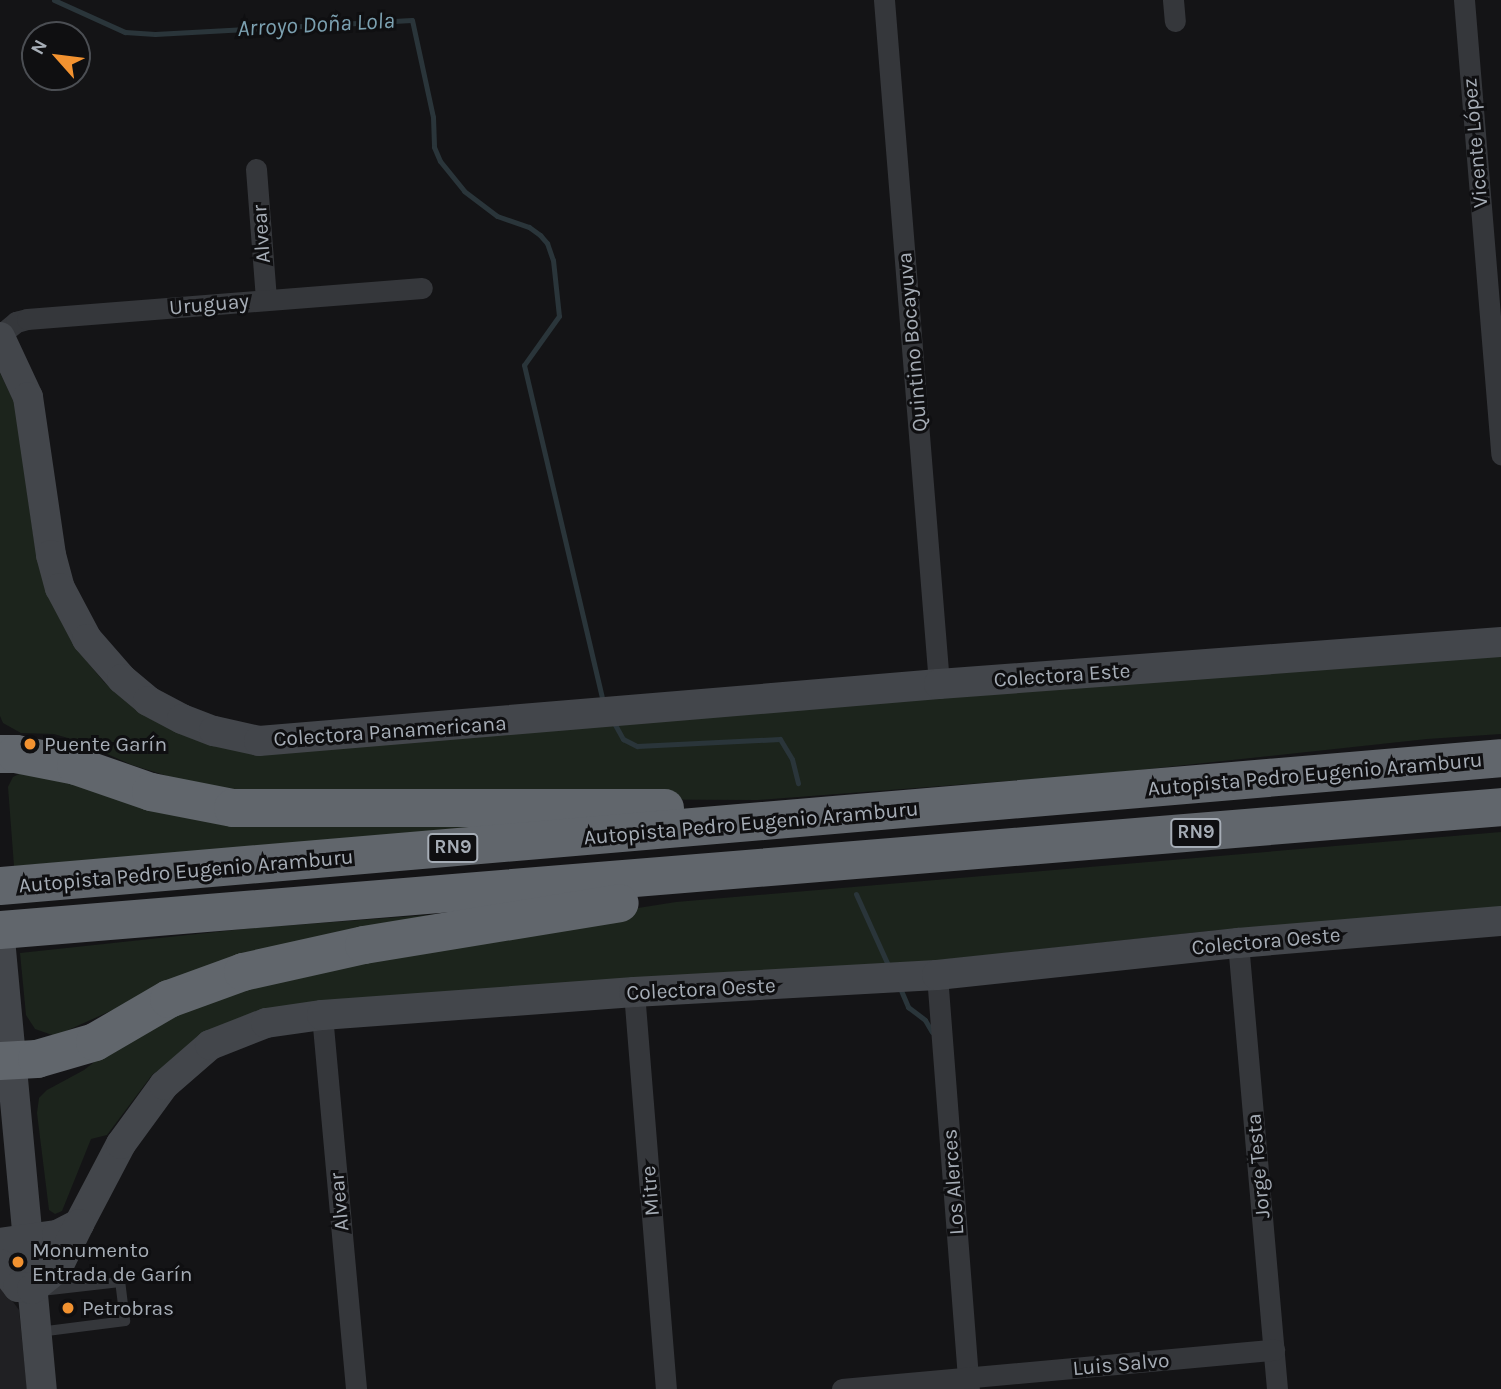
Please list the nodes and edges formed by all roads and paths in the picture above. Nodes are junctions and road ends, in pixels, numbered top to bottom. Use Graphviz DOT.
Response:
graph roads {
  1 [pos="884,0"];
  2 [pos="1464,0"];
  3 [pos="256,169"];
  4 [pos="422,288"];
  5 [pos="267,299"];
  6 [pos="0,336"];
  7 [pos="1501,454"];
  8 [pos="1501,642"];
  9 [pos="939,684"];
  10 [pos="609,714"];
  11 [pos="0,754"];
  12 [pos="1501,758"];
  13 [pos="1501,807"];
  14 [pos="905,810"];
  15 [pos="1501,818"];
  16 [pos="1305,824"];
  17 [pos="891,858"];
  18 [pos="0,886"];
  19 [pos="1501,920"];
  20 [pos="0,930"];
  21 [pos="0,939"];
  22 [pos="1238,943"];
  23 [pos="925,976"];
  24 [pos="634,992"];
  25 [pos="322,1015"];
  26 [pos="7,1062"];
  27 [pos="79,1224"];
  28 [pos="14,1241"];
  29 [pos="0,1265"];
  30 [pos="32,1291"];
  31 [pos="36,1333"];
  32 [pos="1274,1350"];
  33 [pos="969,1383"];
  34 [pos="42,1389"];
  35 [pos="356,1389"];
  36 [pos="666,1389"];
  37 [pos="842,1389"];
  38 [pos="1278,1389"];
  1 -- 9 [label="street, Quintino Bocayuva"];
  2 -- 7 [label="street, Vicente López"];
  3 -- 5 [label="street, Alvear"];
  4 -- 5 [label="street, Uruguay"];
  5 -- 6 [label="street, Uruguay"];
  6 -- 10 [label="street, Colectora Panamericana"];
  8 -- 9 [label="street, Colectora Este"];
  9 -- 10 [label="street, Colectora Este"];
  11 -- 14 [label="highway"];
  12 -- 14 [label="highway, Autopista Pedro Eugenio Aramburu / RN9"];
  13 -- 16 [label="highway, Autopista Pedro Eugenio Aramburu / RN9"];
  14 -- 18 [label="highway, Autopista Pedro Eugenio Aramburu / RN9"];
  15 -- 16 [label="highway"];
  16 -- 17 [label="highway, Autopista Pedro Eugenio Aramburu / RN9"];
  17 -- 20 [label="highway, Autopista Pedro Eugenio Aramburu / RN9"];
  17 -- 26 [label="highway"];
  19 -- 22 [label="street, Colectora Oeste"];
  21 -- 26 [label="street"];
  22 -- 23 [label="street, Colectora Oeste"];
  22 -- 32 [label="street, Jorge Testa"];
  23 -- 24 [label="street, Colectora Oeste"];
  23 -- 33 [label="street, Los Alerces"];
  24 -- 25 [label="street, Colectora Oeste"];
  24 -- 36 [label="street, Mitre"];
  25 -- 27 [label="street, Colectora Oeste"];
  25 -- 35 [label="street, Alvear"];
  26 -- 28 [label="street"];
  27 -- 28 [label="street"];
  27 -- 30 [label="street, Colectora Oeste"];
  28 -- 30 [label="street"];
  29 -- 30 [label="street"];
  30 -- 31 [label="street"];
  30 -- 31 [label="lane"];
  31 -- 34 [label="street"];
  32 -- 33 [label="street, Luis Salvo"];
  32 -- 38 [label="street, Jorge Testa"];
  33 -- 37 [label="street, Luis Salvo"];
}
